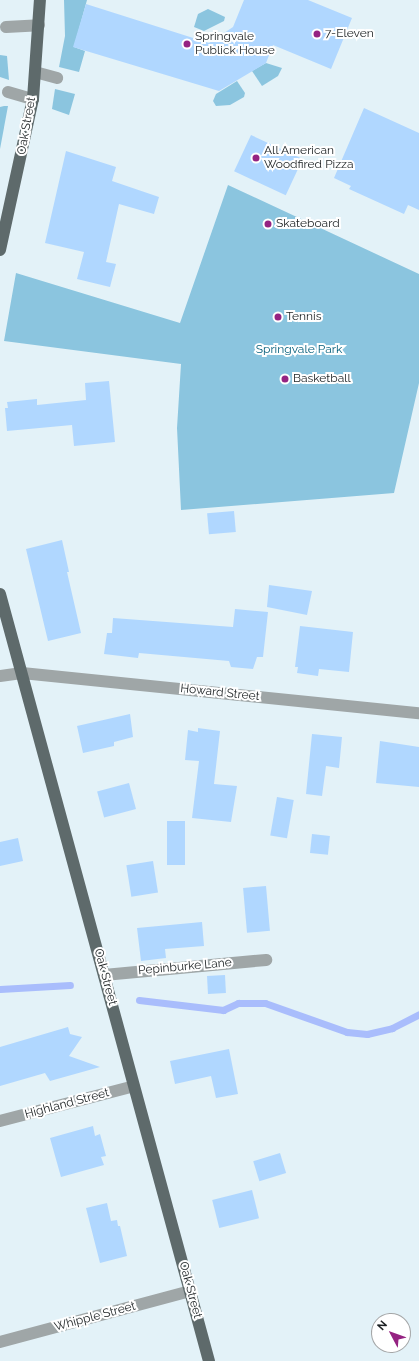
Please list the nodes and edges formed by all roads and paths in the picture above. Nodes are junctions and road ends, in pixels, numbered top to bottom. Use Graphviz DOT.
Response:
graph roads {
  1 [pos="40,0"];
  2 [pos="39,25"];
  3 [pos="6,27"];
  4 [pos="35,72"];
  5 [pos="57,78"];
  6 [pos="8,92"];
  7 [pos="32,99"];
  8 [pos="0,250"];
  9 [pos="0,594"];
  10 [pos="22,673"];
  11 [pos="0,676"];
  12 [pos="419,713"];
  13 [pos="266,960"];
  14 [pos="104,974"];
  15 [pos="134,1086"];
  16 [pos="0,1121"];
  17 [pos="190,1291"];
  18 [pos="0,1342"];
  19 [pos="210,1361"];
  1 -- 2 [label="main road, Oak Street"];
  2 -- 3 [label="street"];
  2 -- 4 [label="main road, Oak Street"];
  4 -- 5 [label="street"];
  4 -- 7 [label="main road, Oak Street"];
  6 -- 7 [label="street"];
  7 -- 8 [label="main road, Oak Street"];
  9 -- 10 [label="main road, Oak Street"];
  10 -- 11 [label="street, Howard Street"];
  10 -- 12 [label="street, Howard Street"];
  10 -- 14 [label="main road, Oak Street"];
  13 -- 14 [label="street, Pepinburke Lane"];
  14 -- 15 [label="main road, Oak Street"];
  15 -- 16 [label="street, Highland Street"];
  15 -- 17 [label="main road, Oak Street"];
  17 -- 18 [label="street, Whipple Street"];
  17 -- 19 [label="main road, Oak Street"];
}
